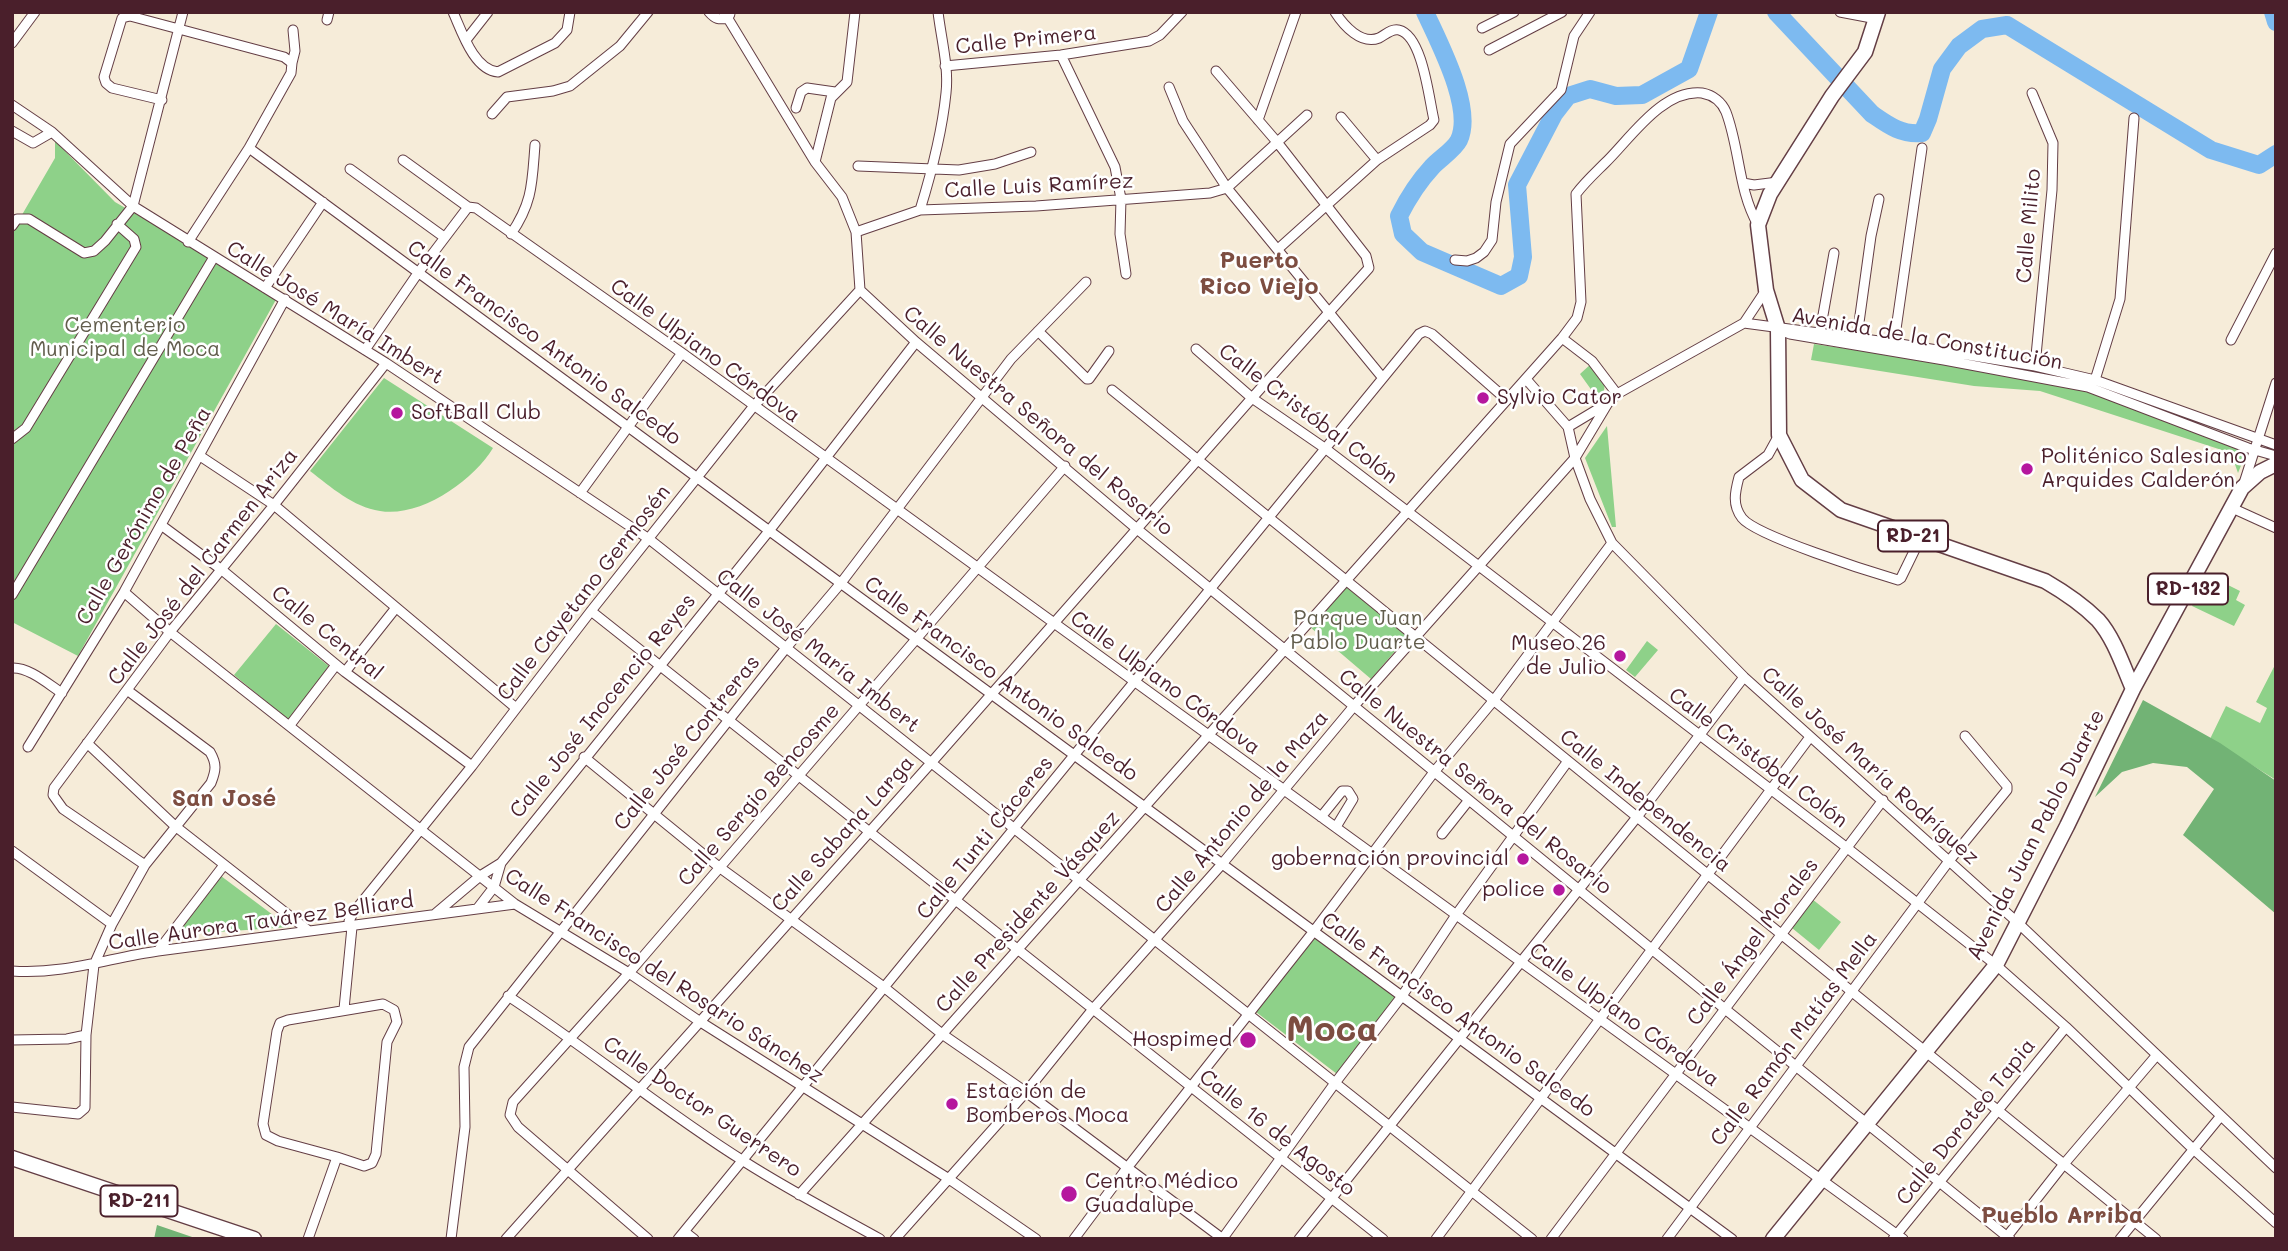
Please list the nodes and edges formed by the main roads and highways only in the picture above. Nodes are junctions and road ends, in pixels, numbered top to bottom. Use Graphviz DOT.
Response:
graph roads {
  1 [pos="1878,16"];
  2 [pos="2276,464"];
  3 [pos="2133,689"];
  4 [pos="16,1161"];
  5 [pos="254,1239"];
  6 [pos="1773,1239"];
  1 -- 3 [label="main road, RD-21"];
  2 -- 3 [label="main road, Avenida Juan Pablo Duarte / RD-132"];
  3 -- 6 [label="main road, Avenida Juan Pablo Duarte"];
  4 -- 5 [label="main road, RD-211"];
}
